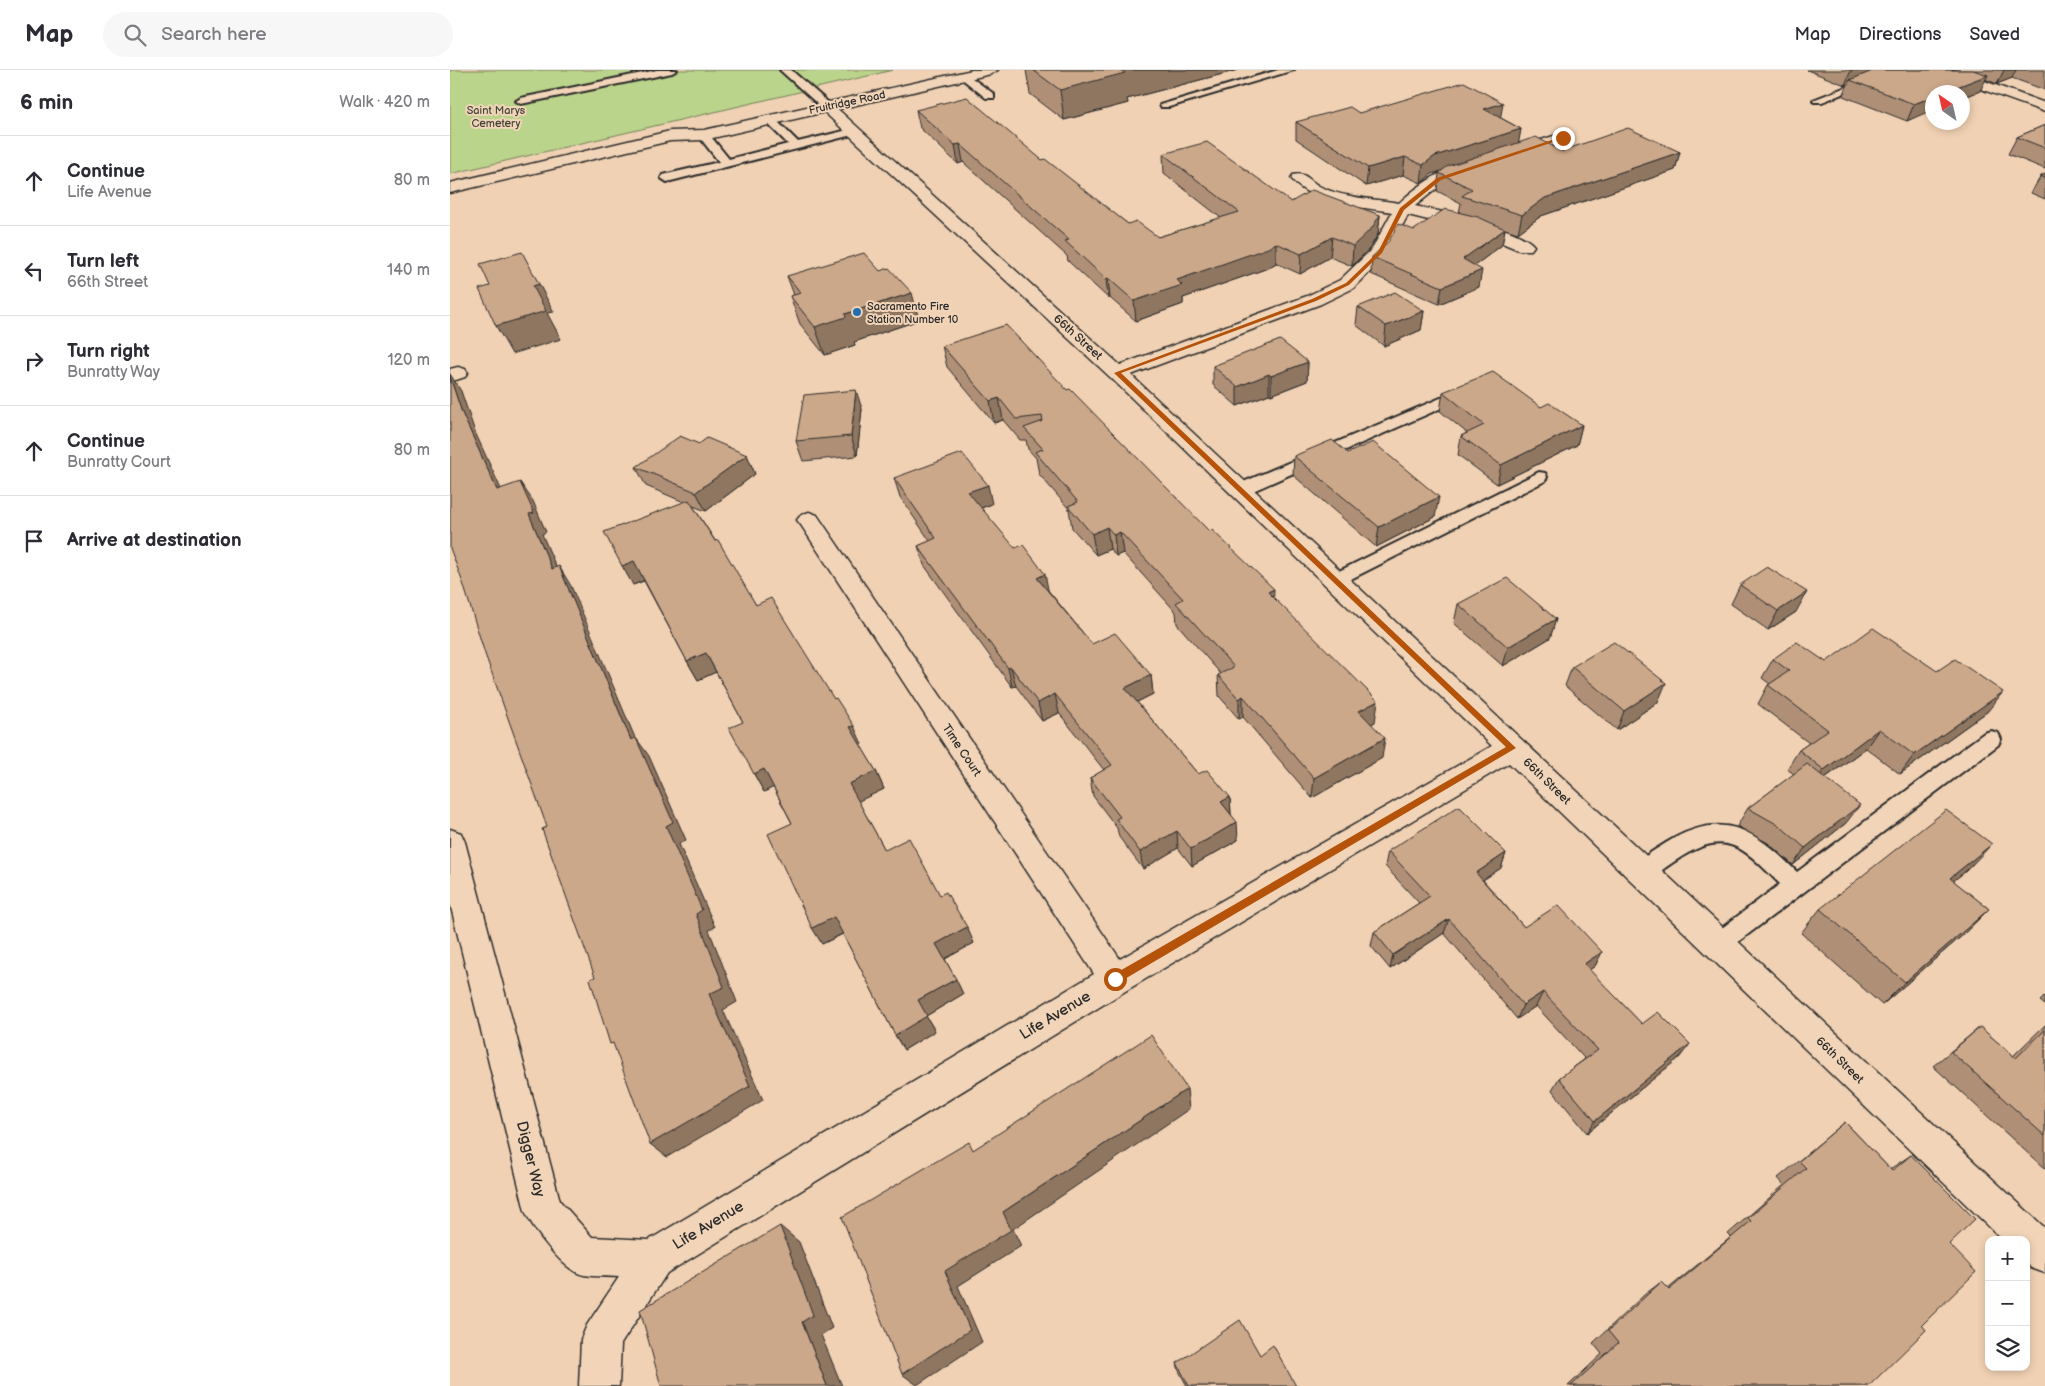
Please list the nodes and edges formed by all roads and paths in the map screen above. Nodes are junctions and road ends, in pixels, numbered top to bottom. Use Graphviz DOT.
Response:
graph roads {
  1 [pos="672,70"];
  2 [pos="785,70"];
  3 [pos="991,70"];
  4 [pos="1289,70"];
  5 [pos="1899,70"];
  6 [pos="1941,70"];
  7 [pos="965,76"];
  8 [pos="990,96"];
  9 [pos="1818,100"];
  10 [pos="522,101"];
  11 [pos="1165,105"];
  12 [pos="826,106"];
  13 [pos="2045,108"];
  14 [pos="770,120"];
  15 [pos="852,132"];
  16 [pos="704,135"];
  17 [pos="1563,138"];
  18 [pos="796,146"];
  19 [pos="726,163"];
  20 [pos="667,178"];
  21 [pos="1298,178"];
  22 [pos="450,188"];
  23 [pos="513,190"];
  24 [pos="1402,210"];
  25 [pos="1525,246"];
  26 [pos="1117,373"];
  27 [pos="1457,396"];
  28 [pos="1539,477"];
  29 [pos="1240,490"];
  30 [pos="809,520"];
  31 [pos="1335,580"];
  32 [pos="1991,739"];
  33 [pos="1512,748"];
  34 [pos="450,842"];
  35 [pos="1642,872"];
  36 [pos="1796,885"];
  37 [pos="1718,944"];
  38 [pos="1115,979"];
  39 [pos="2045,1254"];
  40 [pos="653,1258"];
  41 [pos="598,1386"];
  1 -- 10 [label="lane"];
  2 -- 12 [label="lane"];
  3 -- 7 [label="street, Fruitridge Road"];
  4 -- 11 [label="lane"];
  5 -- 9 [label="lane"];
  6 -- 13 [label="street"];
  7 -- 8 [label="lane"];
  7 -- 12 [label="street, Fruitridge Road"];
  12 -- 14 [label="street, Fruitridge Road"];
  12 -- 15 [label="street, 66th Street"];
  14 -- 16 [label="street, Fruitridge Road"];
  14 -- 18 [label="lane"];
  15 -- 18 [label="lane"];
  15 -- 26 [label="street, 66th Street"];
  16 -- 19 [label="lane"];
  16 -- 22 [label="street, Fruitridge Road"];
  16 -- 23 [label="street, Fruitridge Road"];
  17 -- 24 [label="street"];
  18 -- 19 [label="lane"];
  19 -- 20 [label="lane"];
  21 -- 24 [label="street"];
  24 -- 25 [label="street"];
  24 -- 26 [label="street"];
  26 -- 29 [label="street, 66th Street"];
  27 -- 29 [label="lane"];
  28 -- 31 [label="lane"];
  29 -- 31 [label="street, 66th Street"];
  30 -- 38 [label="street, Time Court"];
  31 -- 33 [label="street, 66th Street"];
  32 -- 36 [label="lane"];
  33 -- 35 [label="street, 66th Street"];
  33 -- 38 [label="street, Life Avenue"];
  34 -- 40 [label="street, Digger Way"];
  35 -- 36 [label="lane"];
  35 -- 37 [label="street, 66th Street"];
  36 -- 37 [label="lane"];
  37 -- 39 [label="street, 66th Street"];
  38 -- 40 [label="street, Life Avenue"];
  40 -- 41 [label="street"];
}
